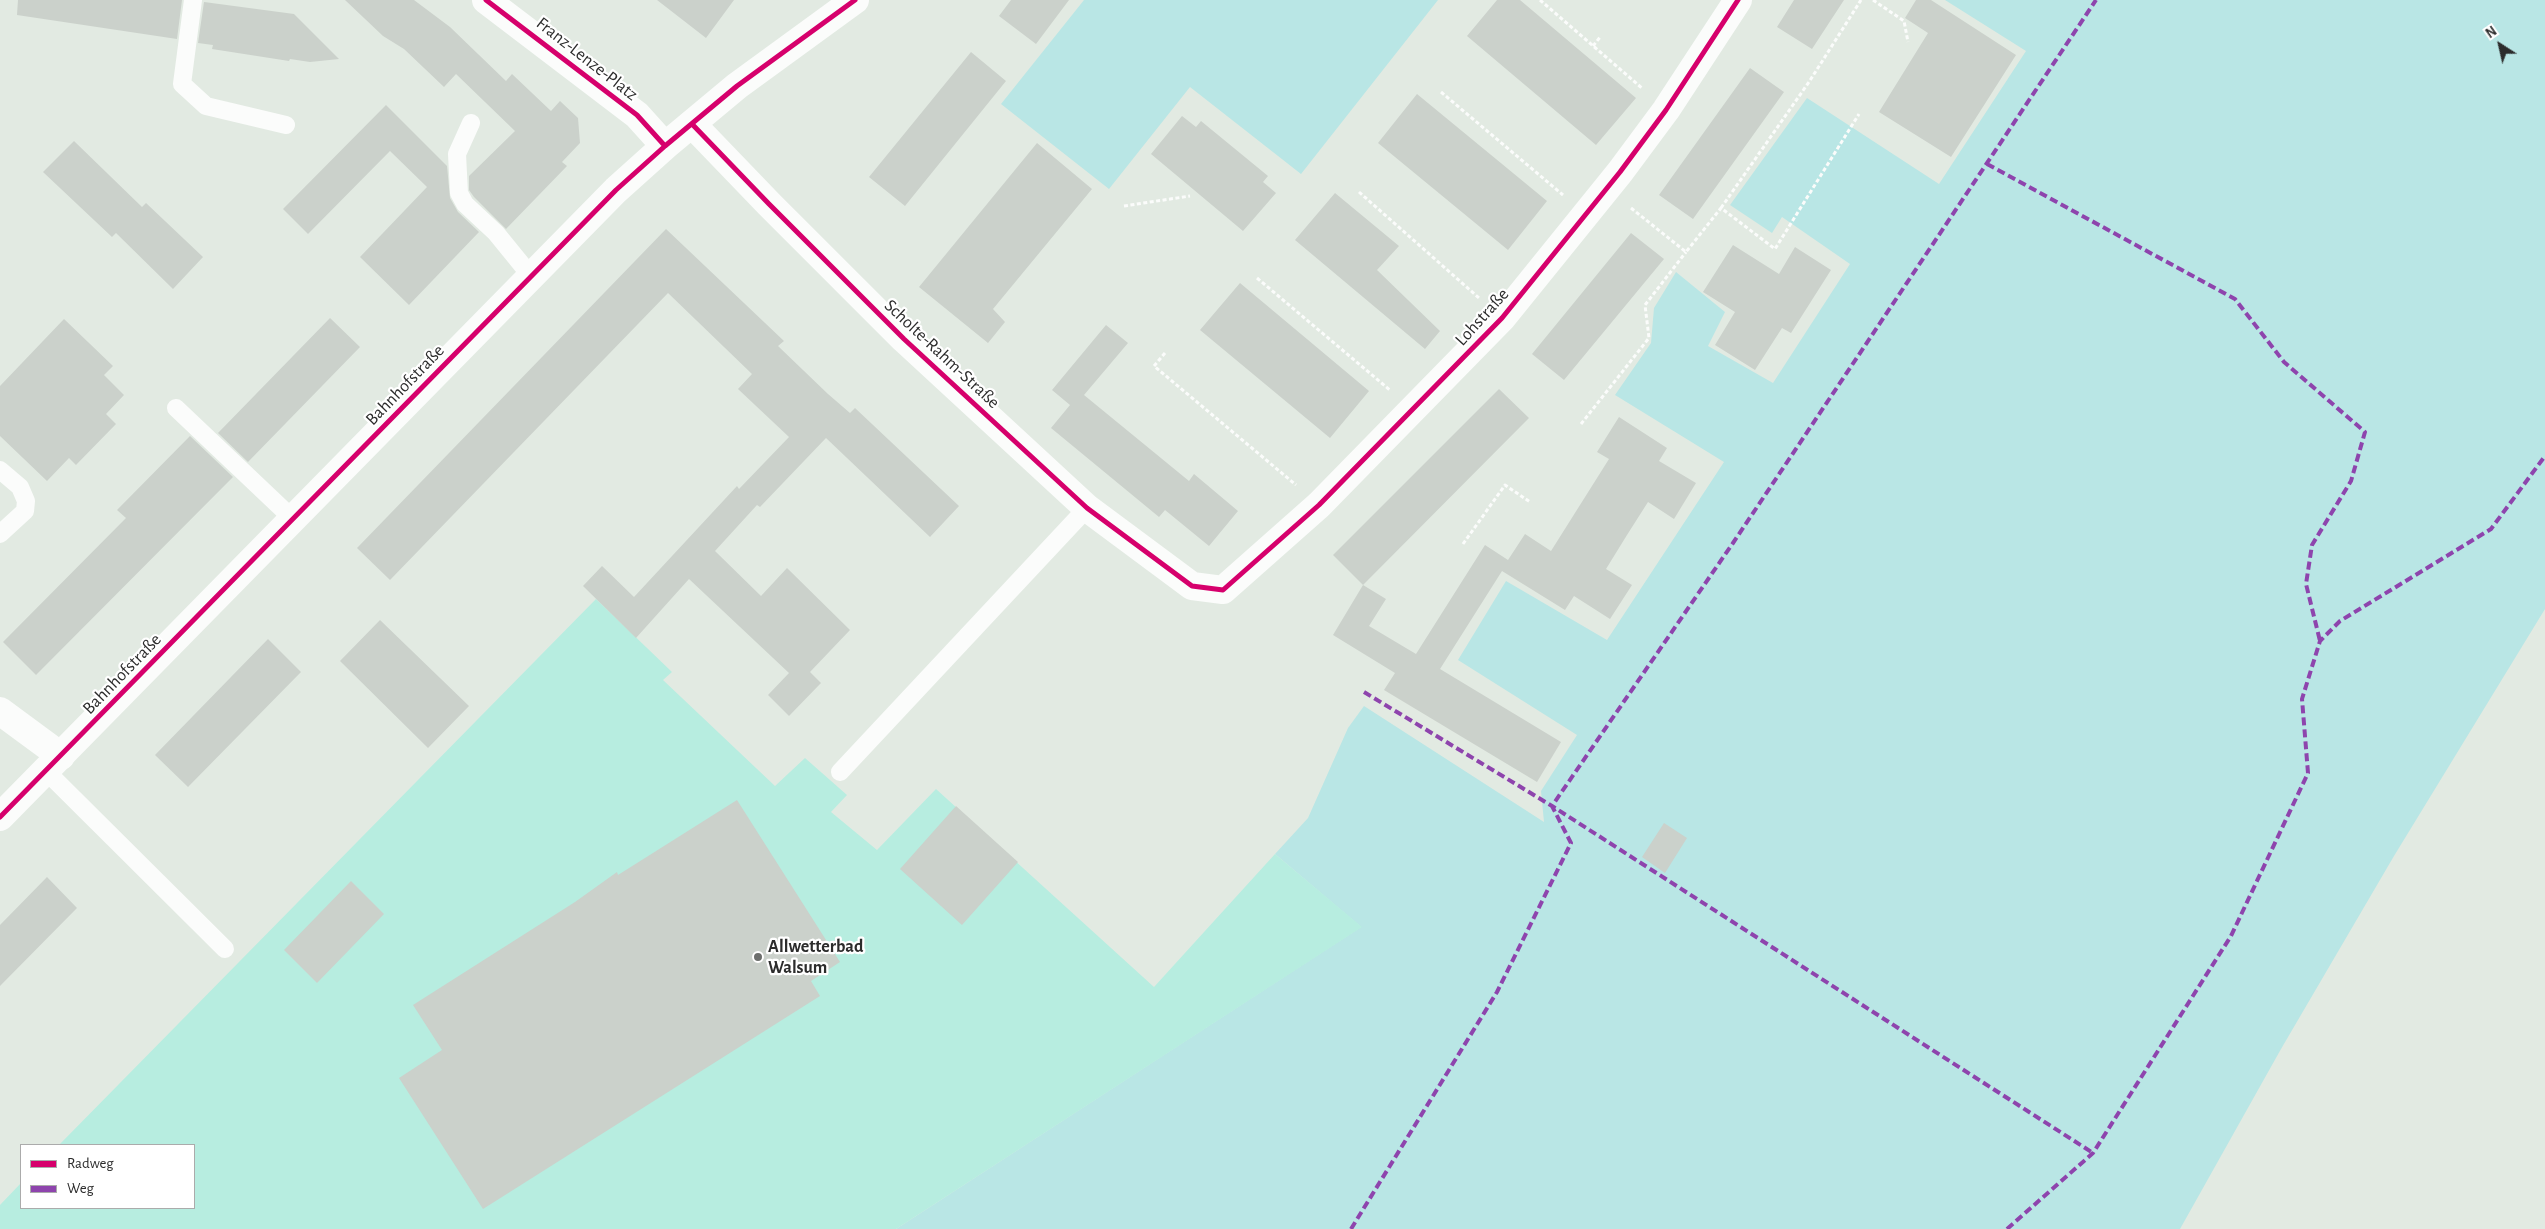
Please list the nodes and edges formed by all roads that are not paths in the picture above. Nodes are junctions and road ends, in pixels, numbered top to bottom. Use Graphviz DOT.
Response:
graph roads {
  1 [pos="192,0"];
  2 [pos="486,0"];
  3 [pos="855,0"];
  4 [pos="1738,0"];
  5 [pos="471,123"];
  6 [pos="692,124"];
  7 [pos="286,126"];
  8 [pos="665,146"];
  9 [pos="531,276"];
  10 [pos="176,408"];
  11 [pos="0,470"];
  12 [pos="1087,508"];
  13 [pos="293,519"];
  14 [pos="0,534"];
  15 [pos="1192,586"];
  16 [pos="0,711"];
  17 [pos="53,764"];
  18 [pos="840,772"];
  19 [pos="0,817"];
  20 [pos="225,949"];
  1 -- 7 [label="lane"];
  2 -- 8 [label="street, Franz-Lenze-Platz"];
  3 -- 6 [label="street, Bahnhofstraße"];
  4 -- 15 [label="street, Lohstraße"];
  5 -- 9 [label="lane"];
  6 -- 8 [label="street, Bahnhofstraße"];
  6 -- 12 [label="street, Scholte-Rahm-Straße"];
  8 -- 9 [label="street, Bahnhofstraße"];
  9 -- 13 [label="street, Bahnhofstraße"];
  10 -- 13 [label="lane"];
  11 -- 14 [label="lane"];
  12 -- 15 [label="street, Scholte-Rahm-Straße"];
  12 -- 18 [label="lane"];
  13 -- 17 [label="street, Bahnhofstraße"];
  16 -- 17 [label="street"];
  17 -- 19 [label="street, Bahnhofstraße"];
  17 -- 20 [label="lane"];
}
